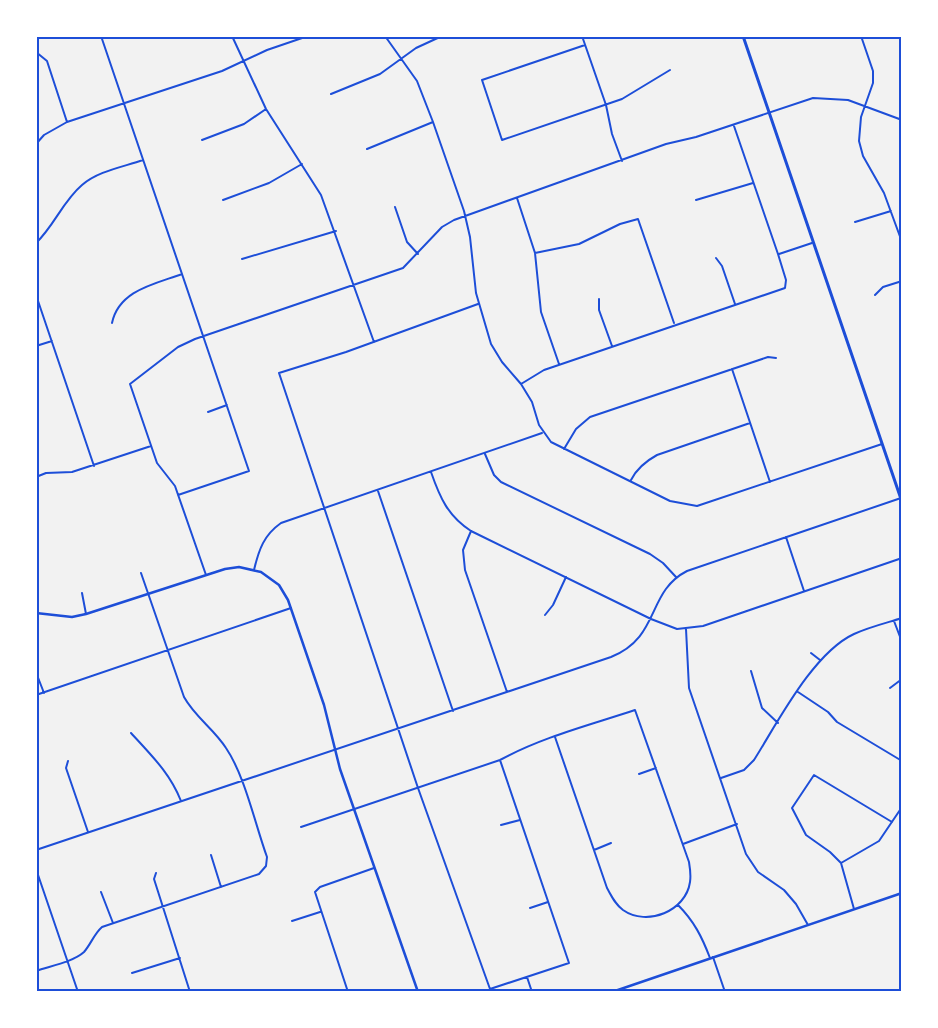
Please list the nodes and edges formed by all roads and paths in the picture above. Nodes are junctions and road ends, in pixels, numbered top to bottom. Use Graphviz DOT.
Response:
graph roads {
  1 [pos="39,36"];
  2 [pos="100,36"];
  3 [pos="232,36"];
  4 [pos="308,36"];
  5 [pos="385,36"];
  6 [pos="442,36"];
  7 [pos="582,36"];
  8 [pos="743,36"];
  9 [pos="861,36"];
  10 [pos="36,42"];
  11 [pos="585,45"];
  12 [pos="36,52"];
  13 [pos="402,59"];
  14 [pos="244,61"];
  15 [pos="670,70"];
  16 [pos="331,94"];
  17 [pos="124,104"];
  18 [pos="606,105"];
  19 [pos="865,105"];
  20 [pos="266,109"];
  21 [pos="769,113"];
  22 [pos="902,120"];
  23 [pos="67,122"];
  24 [pos="433,122"];
  25 [pos="734,125"];
  26 [pos="202,140"];
  27 [pos="36,144"];
  28 [pos="367,149"];
  29 [pos="144,160"];
  30 [pos="622,161"];
  31 [pos="303,164"];
  32 [pos="753,182"];
  33 [pos="517,198"];
  34 [pos="223,200"];
  35 [pos="696,200"];
  36 [pos="395,207"];
  37 [pos="891,211"];
  38 [pos="465,216"];
  39 [pos="855,222"];
  40 [pos="336,231"];
  41 [pos="812,242"];
  42 [pos="902,242"];
  43 [pos="36,243"];
  44 [pos="535,253"];
  45 [pos="418,254"];
  46 [pos="778,254"];
  47 [pos="716,258"];
  48 [pos="242,259"];
  49 [pos="182,274"];
  50 [pos="902,281"];
  51 [pos="354,285"];
  52 [pos="36,295"];
  53 [pos="875,295"];
  54 [pos="599,299"];
  55 [pos="478,304"];
  56 [pos="736,304"];
  57 [pos="112,323"];
  58 [pos="674,324"];
  59 [pos="204,336"];
  60 [pos="52,341"];
  61 [pos="374,342"];
  62 [pos="36,346"];
  63 [pos="612,346"];
  64 [pos="776,358"];
  65 [pos="559,364"];
  66 [pos="732,369"];
  67 [pos="521,384"];
  68 [pos="227,405"];
  69 [pos="208,412"];
  70 [pos="750,423"];
  71 [pos="543,432"];
  72 [pos="882,444"];
  73 [pos="151,446"];
  74 [pos="564,449"];
  75 [pos="485,454"];
  76 [pos="94,466"];
  77 [pos="431,472"];
  78 [pos="36,477"];
  79 [pos="631,480"];
  80 [pos="770,482"];
  81 [pos="377,490"];
  82 [pos="178,495"];
  83 [pos="901,500"];
  84 [pos="324,509"];
  85 [pos="471,530"];
  86 [pos="786,537"];
  87 [pos="902,558"];
  88 [pos="254,570"];
  89 [pos="141,573"];
  90 [pos="206,575"];
  91 [pos="566,577"];
  92 [pos="676,577"];
  93 [pos="804,591"];
  94 [pos="82,593"];
  95 [pos="148,594"];
  96 [pos="291,608"];
  97 [pos="36,613"];
  98 [pos="86,614"];
  99 [pos="545,615"];
  100 [pos="902,618"];
  101 [pos="651,619"];
  102 [pos="894,621"];
  103 [pos="686,629"];
  104 [pos="902,642"];
  105 [pos="166,651"];
  106 [pos="812,653"];
  107 [pos="820,660"];
  108 [pos="751,671"];
  109 [pos="38,675"];
  110 [pos="902,679"];
  111 [pos="890,688"];
  112 [pos="507,692"];
  113 [pos="798,692"];
  114 [pos="44,693"];
  115 [pos="36,695"];
  116 [pos="453,711"];
  117 [pos="778,723"];
  118 [pos="399,730"];
  119 [pos="131,733"];
  120 [pos="555,737"];
  121 [pos="335,749"];
  122 [pos="68,760"];
  123 [pos="500,760"];
  124 [pos="902,761"];
  125 [pos="656,768"];
  126 [pos="639,774"];
  127 [pos="721,778"];
  128 [pos="241,780"];
  129 [pos="418,788"];
  130 [pos="181,801"];
  131 [pos="902,807"];
  132 [pos="354,809"];
  133 [pos="520,820"];
  134 [pos="892,822"];
  135 [pos="737,824"];
  136 [pos="502,825"];
  137 [pos="301,827"];
  138 [pos="88,832"];
  139 [pos="611,843"];
  140 [pos="683,844"];
  141 [pos="36,850"];
  142 [pos="594,850"];
  143 [pos="211,855"];
  144 [pos="841,863"];
  145 [pos="374,868"];
  146 [pos="36,869"];
  147 [pos="156,873"];
  148 [pos="221,887"];
  149 [pos="101,892"];
  150 [pos="902,893"];
  151 [pos="548,902"];
  152 [pos="678,905"];
  153 [pos="162,907"];
  154 [pos="530,908"];
  155 [pos="854,909"];
  156 [pos="320,912"];
  157 [pos="292,921"];
  158 [pos="113,923"];
  159 [pos="808,925"];
  160 [pos="180,958"];
  161 [pos="711,958"];
  162 [pos="67,960"];
  163 [pos="36,970"];
  164 [pos="132,973"];
  165 [pos="527,977"];
  166 [pos="624,990"];
  167 [pos="78,992"];
  168 [pos="190,992"];
  169 [pos="348,992"];
  170 [pos="418,992"];
  171 [pos="532,992"];
  172 [pos="612,992"];
  173 [pos="725,992"];
  1 -- 10 [label="street"];
  2 -- 17 [label="street"];
  3 -- 14 [label="street"];
  4 -- 14 [label="street"];
  5 -- 13 [label="street"];
  6 -- 13 [label="street"];
  7 -- 11 [label="street"];
  8 -- 21 [label="main road"];
  9 -- 19 [label="street"];
  11 -- 18 [label="street"];
  11 -- 18 [label="street"];
  12 -- 23 [label="street"];
  13 -- 16 [label="street"];
  13 -- 24 [label="street"];
  14 -- 17 [label="street"];
  14 -- 20 [label="street"];
  15 -- 18 [label="street"];
  17 -- 23 [label="street"];
  17 -- 29 [label="street"];
  18 -- 30 [label="street"];
  19 -- 21 [label="street"];
  19 -- 22 [label="street"];
  19 -- 37 [label="street"];
  20 -- 26 [label="street"];
  20 -- 31 [label="street"];
  21 -- 25 [label="street"];
  21 -- 41 [label="main road"];
  23 -- 27 [label="street"];
  24 -- 28 [label="street"];
  24 -- 38 [label="street"];
  25 -- 30 [label="street"];
  25 -- 32 [label="street"];
  29 -- 43 [label="street"];
  29 -- 49 [label="street"];
  30 -- 33 [label="street"];
  31 -- 34 [label="street"];
  31 -- 40 [label="street"];
  32 -- 35 [label="street"];
  32 -- 46 [label="street"];
  33 -- 38 [label="street"];
  33 -- 44 [label="street"];
  36 -- 45 [label="street"];
  37 -- 39 [label="street"];
  37 -- 42 [label="street"];
  38 -- 45 [label="street"];
  38 -- 55 [label="street"];
  40 -- 48 [label="street"];
  40 -- 51 [label="street"];
  41 -- 46 [label="street"];
  41 -- 72 [label="main road"];
  44 -- 58 [label="street"];
  44 -- 65 [label="street"];
  45 -- 51 [label="street"];
  46 -- 56 [label="street"];
  47 -- 56 [label="street"];
  49 -- 57 [label="street"];
  49 -- 59 [label="street"];
  50 -- 53 [label="street"];
  51 -- 59 [label="street"];
  51 -- 61 [label="street"];
  52 -- 60 [label="street"];
  54 -- 63 [label="street"];
  55 -- 61 [label="street"];
  55 -- 67 [label="street"];
  56 -- 58 [label="street"];
  58 -- 63 [label="street"];
  59 -- 68 [label="street"];
  59 -- 73 [label="street"];
  60 -- 62 [label="street"];
  60 -- 76 [label="street"];
  61 -- 84 [label="street"];
  63 -- 65 [label="street"];
  64 -- 66 [label="street"];
  65 -- 67 [label="street"];
  66 -- 70 [label="street"];
  66 -- 74 [label="street"];
  67 -- 71 [label="street"];
  68 -- 69 [label="street"];
  68 -- 82 [label="street"];
  70 -- 79 [label="street"];
  70 -- 80 [label="street"];
  71 -- 74 [label="street"];
  71 -- 75 [label="street"];
  72 -- 80 [label="street"];
  72 -- 83 [label="main road"];
  73 -- 76 [label="street"];
  73 -- 82 [label="street"];
  74 -- 79 [label="street"];
  75 -- 77 [label="street"];
  75 -- 92 [label="street"];
  76 -- 78 [label="street"];
  77 -- 81 [label="street"];
  77 -- 85 [label="street"];
  79 -- 80 [label="street"];
  81 -- 84 [label="street"];
  81 -- 116 [label="street"];
  82 -- 90 [label="street"];
  83 -- 86 [label="street"];
  84 -- 88 [label="street"];
  84 -- 118 [label="street"];
  85 -- 91 [label="street"];
  85 -- 112 [label="street"];
  86 -- 92 [label="street"];
  86 -- 93 [label="street"];
  87 -- 93 [label="street"];
  88 -- 90 [label="street"];
  88 -- 96 [label="street"];
  89 -- 95 [label="street"];
  90 -- 95 [label="street"];
  91 -- 99 [label="street"];
  91 -- 101 [label="street"];
  92 -- 101 [label="street"];
  93 -- 103 [label="street"];
  94 -- 98 [label="street"];
  95 -- 98 [label="street"];
  95 -- 105 [label="street"];
  96 -- 105 [label="street"];
  96 -- 121 [label="street"];
  97 -- 98 [label="street"];
  100 -- 102 [label="street"];
  101 -- 103 [label="street"];
  101 -- 112 [label="street"];
  102 -- 104 [label="street"];
  102 -- 107 [label="street"];
  103 -- 127 [label="street"];
  105 -- 114 [label="street"];
  105 -- 128 [label="street"];
  106 -- 107 [label="street"];
  107 -- 113 [label="street"];
  108 -- 117 [label="street"];
  109 -- 114 [label="street"];
  110 -- 111 [label="street"];
  112 -- 116 [label="street"];
  113 -- 117 [label="street"];
  113 -- 124 [label="street"];
  114 -- 115 [label="street"];
  116 -- 118 [label="street"];
  117 -- 127 [label="street"];
  118 -- 121 [label="street"];
  118 -- 129 [label="street"];
  119 -- 130 [label="street"];
  120 -- 123 [label="street"];
  120 -- 125 [label="street"];
  120 -- 142 [label="street"];
  121 -- 128 [label="street"];
  121 -- 132 [label="street"];
  122 -- 138 [label="street"];
  123 -- 129 [label="street"];
  123 -- 133 [label="street"];
  125 -- 126 [label="street"];
  125 -- 140 [label="street"];
  127 -- 135 [label="street"];
  128 -- 130 [label="street"];
  128 -- 148 [label="street"];
  129 -- 132 [label="street"];
  129 -- 165 [label="street"];
  130 -- 138 [label="street"];
  131 -- 134 [label="street"];
  132 -- 137 [label="street"];
  132 -- 145 [label="street"];
  133 -- 136 [label="street"];
  133 -- 151 [label="street"];
  134 -- 144 [label="street"];
  134 -- 144 [label="street"];
  135 -- 140 [label="street"];
  135 -- 159 [label="street"];
  138 -- 141 [label="street"];
  139 -- 142 [label="street"];
  140 -- 152 [label="street"];
  142 -- 152 [label="street"];
  143 -- 148 [label="street"];
  144 -- 155 [label="street"];
  145 -- 156 [label="street"];
  145 -- 170 [label="street"];
  146 -- 162 [label="street"];
  147 -- 153 [label="street"];
  148 -- 153 [label="street"];
  149 -- 158 [label="street"];
  150 -- 155 [label="street"];
  151 -- 154 [label="street"];
  151 -- 165 [label="street"];
  152 -- 161 [label="street"];
  153 -- 158 [label="street"];
  153 -- 160 [label="street"];
  155 -- 159 [label="street"];
  156 -- 157 [label="street"];
  156 -- 169 [label="street"];
  158 -- 162 [label="street"];
  159 -- 161 [label="street"];
  160 -- 164 [label="street"];
  160 -- 168 [label="street"];
  161 -- 166 [label="street"];
  161 -- 173 [label="street"];
  162 -- 163 [label="street"];
  162 -- 167 [label="street"];
  165 -- 171 [label="street"];
  166 -- 172 [label="street"];
}
